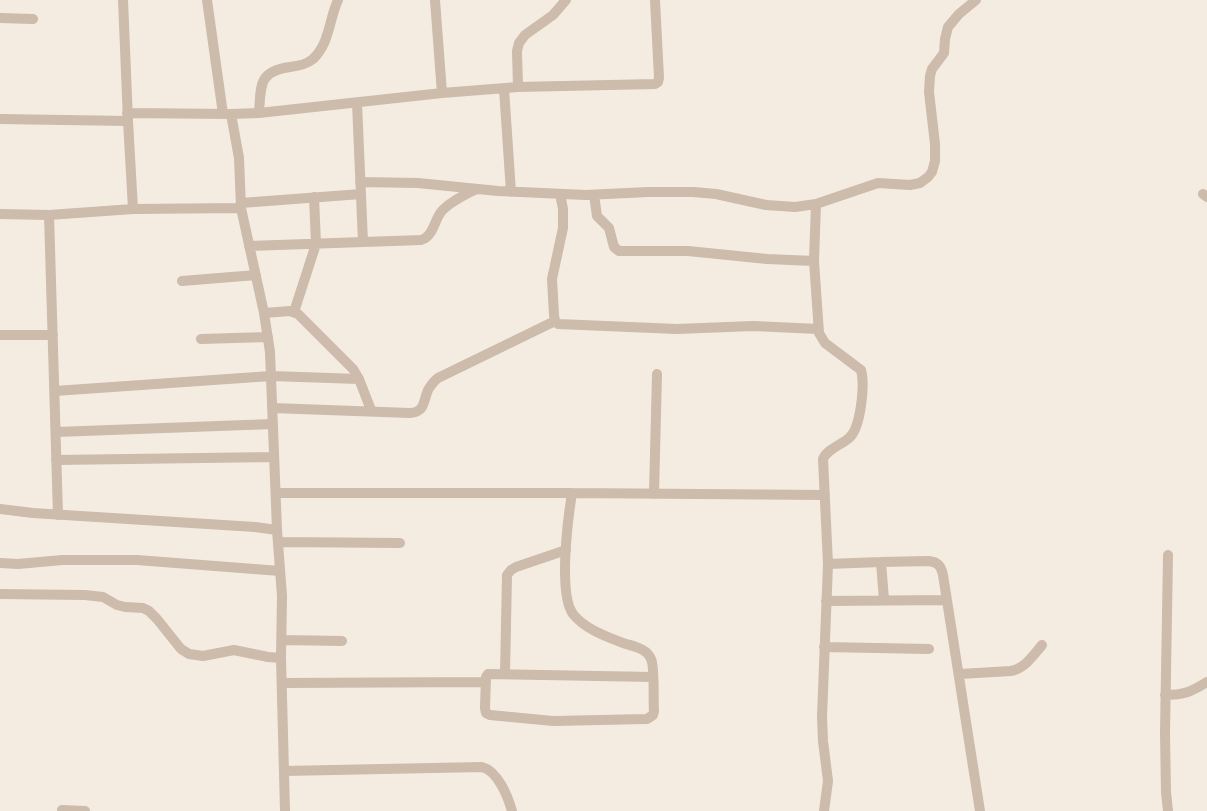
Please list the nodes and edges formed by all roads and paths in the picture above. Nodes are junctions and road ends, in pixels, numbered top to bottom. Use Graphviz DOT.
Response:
graph roads {
  1 [pos="123,0"];
  2 [pos="207,0"];
  3 [pos="338,0"];
  4 [pos="435,0"];
  5 [pos="566,0"];
  6 [pos="655,0"];
  7 [pos="976,0"];
  8 [pos="0,18"];
  9 [pos="33,19"];
  10 [pos="518,87"];
  11 [pos="504,89"];
  12 [pos="442,93"];
  13 [pos="357,103"];
  14 [pos="259,113"];
  15 [pos="227,114"];
  16 [pos="128,117"];
  17 [pos="0,119"];
  18 [pos="360,182"];
  19 [pos="476,189"];
  20 [pos="511,192"];
  21 [pos="361,194"];
  22 [pos="560,194"];
  23 [pos="594,195"];
  24 [pos="314,197"];
  25 [pos="816,204"];
  26 [pos="241,205"];
  27 [pos="133,209"];
  28 [pos="0,214"];
  29 [pos="49,214"];
  30 [pos="363,242"];
  31 [pos="316,244"];
  32 [pos="249,246"];
  33 [pos="814,261"];
  34 [pos="256,276"];
  35 [pos="182,281"];
  36 [pos="294,312"];
  37 [pos="264,313"];
  38 [pos="555,321"];
  39 [pos="818,329"];
  40 [pos="0,335"];
  41 [pos="53,336"];
  42 [pos="268,337"];
  43 [pos="202,339"];
  44 [pos="657,374"];
  45 [pos="271,376"];
  46 [pos="359,379"];
  47 [pos="55,391"];
  48 [pos="272,408"];
  49 [pos="371,410"];
  50 [pos="273,424"];
  51 [pos="56,432"];
  52 [pos="274,457"];
  53 [pos="56,460"];
  54 [pos="276,493"];
  55 [pos="572,493"];
  56 [pos="654,494"];
  57 [pos="825,495"];
  58 [pos="0,509"];
  59 [pos="58,515"];
  60 [pos="277,530"];
  61 [pos="279,542"];
  62 [pos="400,543"];
  63 [pos="566,550"];
  64 [pos="1168,555"];
  65 [pos="881,562"];
  66 [pos="0,563"];
  67 [pos="828,564"];
  68 [pos="280,571"];
  69 [pos="0,594"];
  70 [pos="884,600"];
  71 [pos="947,600"];
  72 [pos="826,601"];
  73 [pos="282,640"];
  74 [pos="342,641"];
  75 [pos="1042,645"];
  76 [pos="824,647"];
  77 [pos="929,649"];
  78 [pos="281,658"];
  79 [pos="505,674"];
  80 [pos="960,674"];
  81 [pos="653,677"];
  82 [pos="486,682"];
  83 [pos="1207,682"];
  84 [pos="282,683"];
  85 [pos="1165,694"];
  86 [pos="284,771"];
  87 [pos="62,810"];
  88 [pos="85,811"];
  89 [pos="285,811"];
  90 [pos="512,811"];
  91 [pos="824,811"];
  92 [pos="980,811"];
  93 [pos="1168,811"];
  1 -- 16 [label="street"];
  2 -- 15 [label="street"];
  3 -- 14 [label="street"];
  4 -- 12 [label="street"];
  5 -- 10 [label="street"];
  6 -- 10 [label="street"];
  7 -- 25 [label="street"];
  8 -- 9 [label="street"];
  10 -- 11 [label="street"];
  11 -- 12 [label="street"];
  11 -- 20 [label="street"];
  12 -- 13 [label="street"];
  13 -- 14 [label="street"];
  13 -- 18 [label="street"];
  14 -- 15 [label="street"];
  15 -- 16 [label="street"];
  15 -- 26 [label="street"];
  16 -- 17 [label="street"];
  16 -- 27 [label="street"];
  18 -- 19 [label="street"];
  18 -- 21 [label="street"];
  19 -- 20 [label="street"];
  19 -- 30 [label="street"];
  20 -- 22 [label="street"];
  21 -- 24 [label="street"];
  21 -- 30 [label="street"];
  22 -- 23 [label="street"];
  22 -- 38 [label="street"];
  23 -- 25 [label="street"];
  23 -- 33 [label="street"];
  24 -- 26 [label="street"];
  24 -- 31 [label="street"];
  25 -- 33 [label="street"];
  26 -- 27 [label="street"];
  26 -- 32 [label="street"];
  27 -- 29 [label="street"];
  28 -- 29 [label="street"];
  29 -- 41 [label="street"];
  30 -- 31 [label="street"];
  31 -- 32 [label="street"];
  31 -- 36 [label="street"];
  32 -- 34 [label="street"];
  33 -- 39 [label="street"];
  34 -- 35 [label="street"];
  34 -- 37 [label="street"];
  36 -- 37 [label="street"];
  36 -- 46 [label="street"];
  37 -- 42 [label="street"];
  38 -- 39 [label="street"];
  38 -- 49 [label="street"];
  39 -- 57 [label="street"];
  40 -- 41 [label="street"];
  41 -- 47 [label="street"];
  42 -- 43 [label="street"];
  42 -- 45 [label="street"];
  44 -- 56 [label="street"];
  45 -- 46 [label="street"];
  45 -- 47 [label="street"];
  45 -- 48 [label="street"];
  46 -- 49 [label="street"];
  47 -- 51 [label="street"];
  48 -- 49 [label="street"];
  48 -- 50 [label="street"];
  50 -- 51 [label="street"];
  50 -- 52 [label="street"];
  51 -- 53 [label="street"];
  52 -- 53 [label="street"];
  52 -- 54 [label="street"];
  53 -- 59 [label="street"];
  54 -- 55 [label="street"];
  54 -- 60 [label="street"];
  55 -- 56 [label="street"];
  55 -- 63 [label="street"];
  56 -- 57 [label="street"];
  57 -- 67 [label="street"];
  58 -- 59 [label="street"];
  59 -- 60 [label="street"];
  60 -- 61 [label="street"];
  61 -- 62 [label="street"];
  61 -- 68 [label="street"];
  63 -- 79 [label="street"];
  63 -- 81 [label="street"];
  64 -- 85 [label="street"];
  65 -- 67 [label="street"];
  65 -- 70 [label="street"];
  65 -- 71 [label="street"];
  66 -- 68 [label="street"];
  67 -- 72 [label="street"];
  68 -- 73 [label="street"];
  69 -- 78 [label="street"];
  70 -- 71 [label="street"];
  70 -- 72 [label="street"];
  71 -- 80 [label="street"];
  72 -- 76 [label="street"];
  73 -- 74 [label="street"];
  73 -- 78 [label="street"];
  75 -- 80 [label="street"];
  76 -- 77 [label="street"];
  76 -- 91 [label="street"];
  78 -- 84 [label="street"];
  79 -- 81 [label="street"];
  79 -- 82 [label="street"];
  80 -- 92 [label="street"];
  81 -- 82 [label="street"];
  82 -- 84 [label="street"];
  83 -- 85 [label="street"];
  84 -- 86 [label="street"];
  85 -- 93 [label="street"];
  86 -- 89 [label="street"];
  86 -- 90 [label="street"];
  87 -- 88 [label="street"];
}
